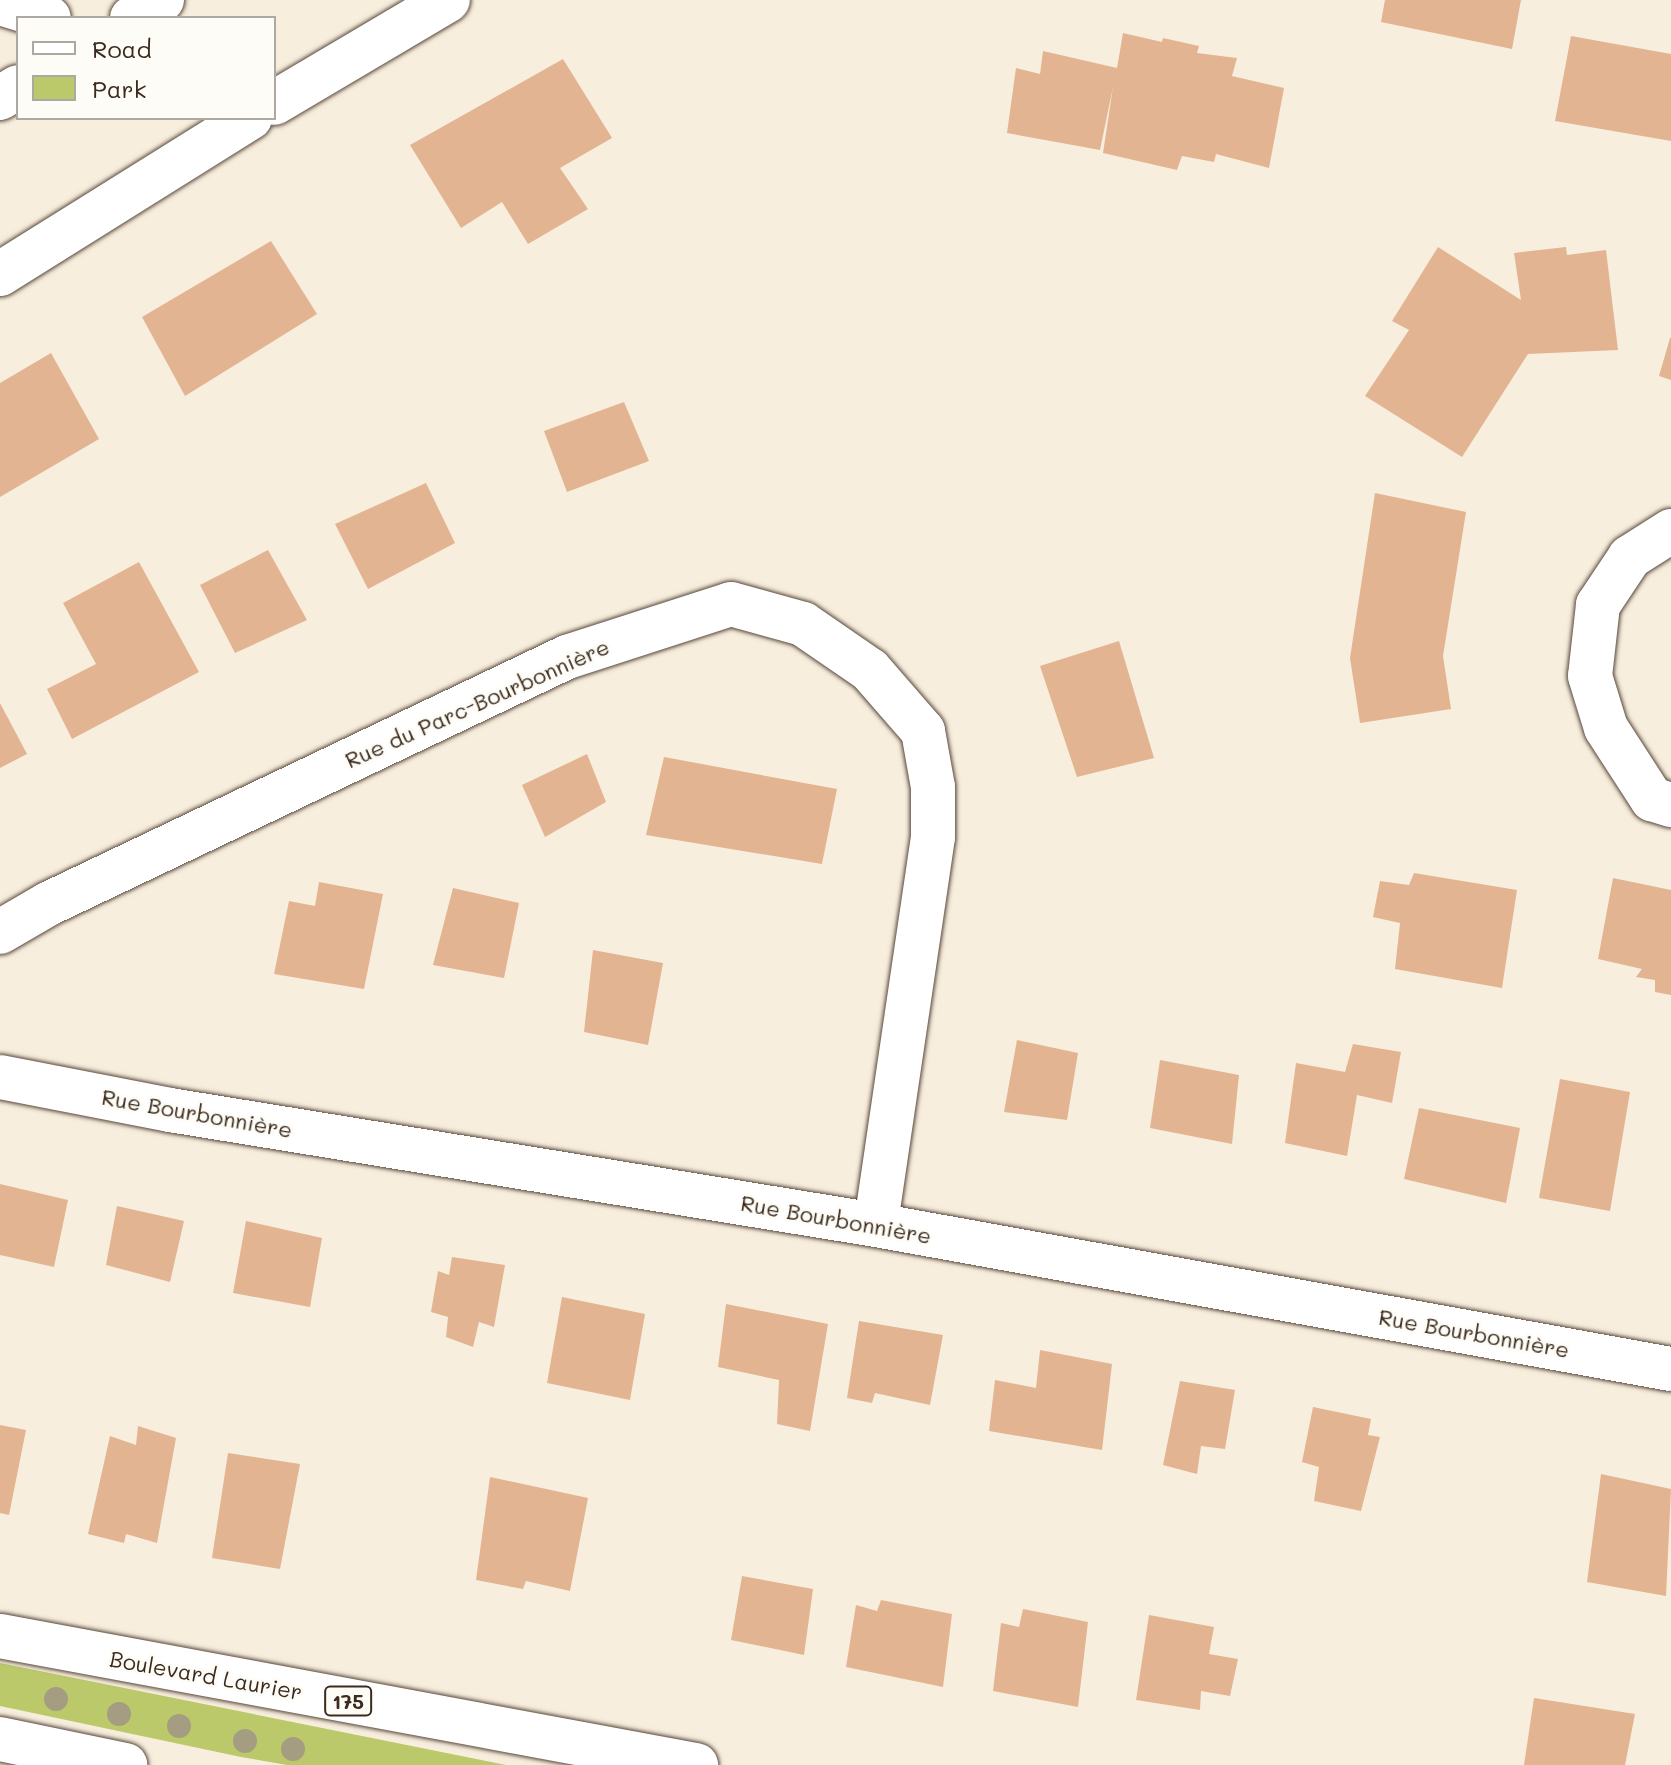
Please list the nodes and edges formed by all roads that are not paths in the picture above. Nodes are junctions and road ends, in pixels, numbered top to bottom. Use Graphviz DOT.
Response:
graph roads {
  1 [pos="162,0"];
  2 [pos="448,0"];
  3 [pos="0,3"];
  4 [pos="42,16"];
  5 [pos="135,16"];
  6 [pos="276,102"];
  7 [pos="247,120"];
  8 [pos="0,274"];
  9 [pos="1671,531"];
  10 [pos="1671,805"];
  11 [pos="0,932"];
  12 [pos="0,1077"];
  13 [pos="876,1225"];
  14 [pos="1671,1369"];
  15 [pos="0,1636"];
  16 [pos="0,1739"];
  17 [pos="125,1765"];
  18 [pos="696,1765"];
  1 -- 5 [label="street"];
  2 -- 6 [label="street"];
  3 -- 4 [label="street"];
  7 -- 8 [label="street"];
  9 -- 10 [label="street"];
  11 -- 13 [label="street, Rue du Parc-Bourbonnière"];
  12 -- 13 [label="street, Rue Bourbonnière"];
  13 -- 14 [label="street, Rue Bourbonnière"];
  15 -- 18 [label="street, Boulevard Laurier / 175"];
  16 -- 17 [label="street"];
}
